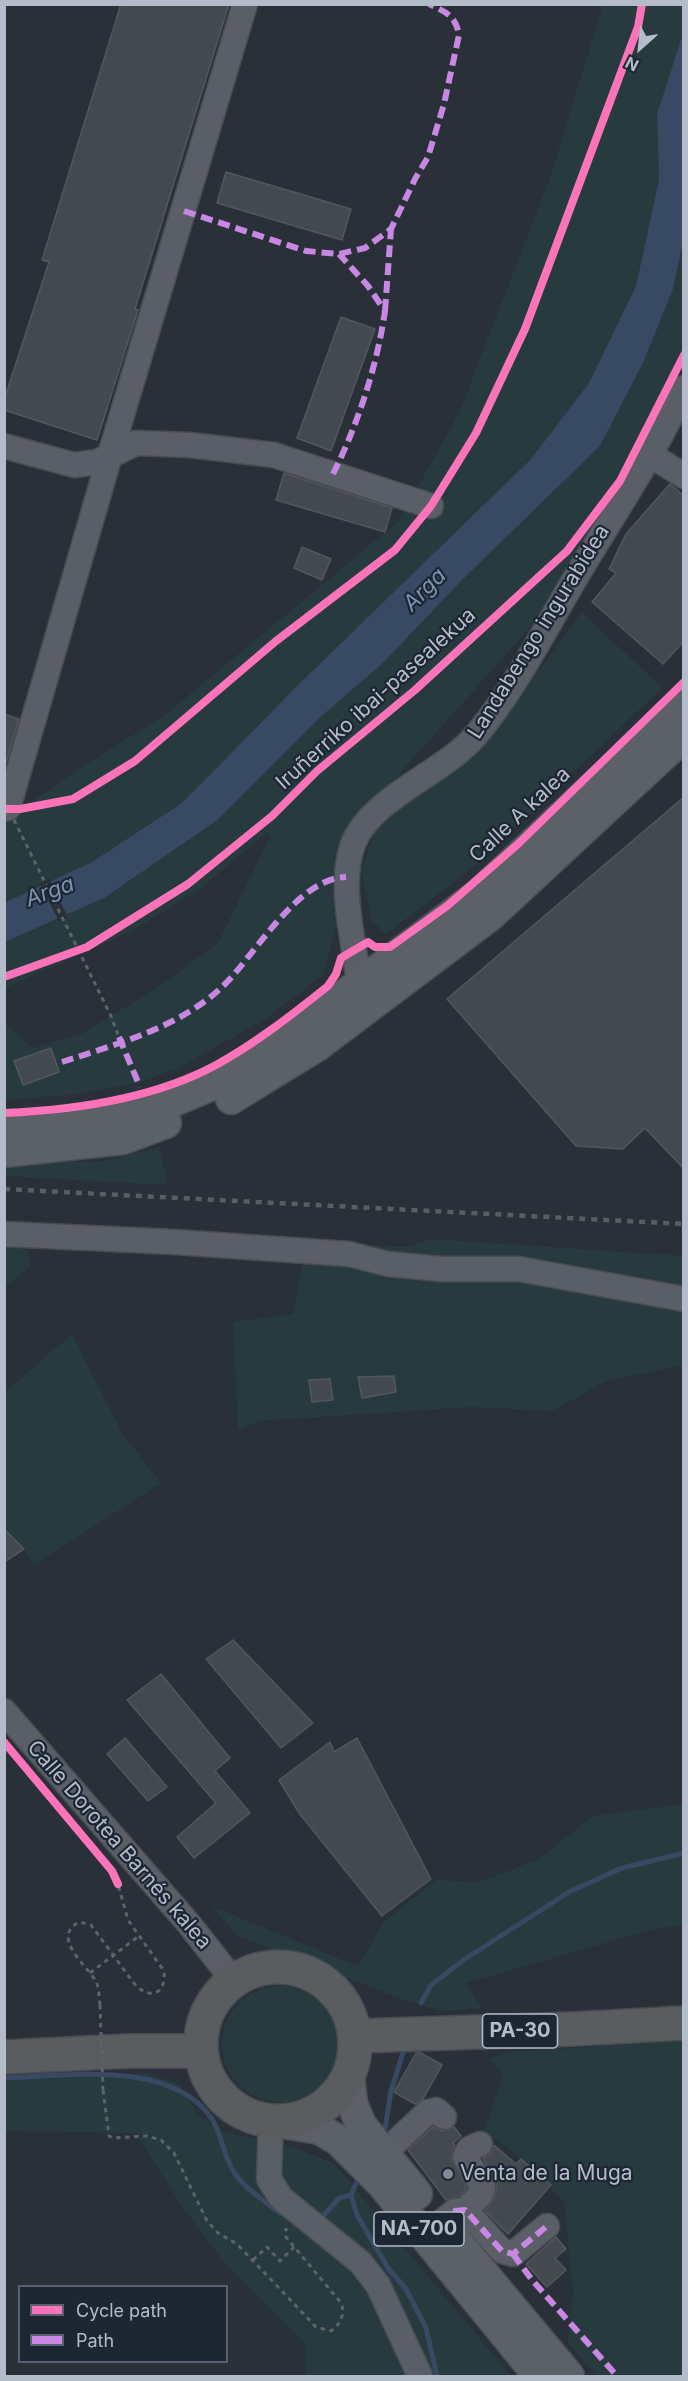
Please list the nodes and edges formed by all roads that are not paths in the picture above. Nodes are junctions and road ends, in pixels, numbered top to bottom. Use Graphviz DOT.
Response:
graph roads {
  1 [pos="245,4"];
  2 [pos="680,380"];
  3 [pos="677,423"];
  4 [pos="4,446"];
  5 [pos="110,454"];
  6 [pos="649,454"];
  7 [pos="684,477"];
  8 [pos="431,506"];
  9 [pos="684,702"];
  10 [pos="684,736"];
  11 [pos="9,812"];
  12 [pos="359,983"];
  13 [pos="4,1130"];
  14 [pos="4,1152"];
  15 [pos="4,1234"];
  16 [pos="684,1299"];
  17 [pos="4,1711"];
  18 [pos="233,1980"];
  19 [pos="684,2023"];
  20 [pos="356,2036"];
  21 [pos="201,2051"];
  22 [pos="4,2057"];
  23 [pos="349,2076"];
  24 [pos="444,2117"];
  25 [pos="271,2121"];
  26 [pos="480,2144"];
  27 [pos="384,2153"];
  28 [pos="453,2216"];
  29 [pos="547,2226"];
  30 [pos="420,2376"];
  31 [pos="539,2376"];
  32 [pos="569,2376"];
  1 -- 5 [label="street"];
  2 -- 3 [label="street, Landabengo ingurabidea"];
  3 -- 6 [label="street, Landabengo ingurabidea"];
  4 -- 5 [label="street"];
  5 -- 8 [label="street"];
  5 -- 11 [label="street"];
  6 -- 7 [label="street"];
  6 -- 12 [label="street, Landabengo ingurabidea"];
  9 -- 12 [label="main road, Calle A kalea"];
  10 -- 14 [label="main road"];
  12 -- 13 [label="main road, Calle A kalea"];
  15 -- 16 [label="street"];
  17 -- 18 [label="street, Calle Dorotea Barnés kalea"];
  18 -- 20 [label="highway"];
  18 -- 21 [label="highway"];
  19 -- 20 [label="highway, PA-30"];
  20 -- 23 [label="highway"];
  21 -- 22 [label="highway"];
  21 -- 25 [label="highway"];
  23 -- 25 [label="highway"];
  23 -- 27 [label="main road, NA-700"];
  24 -- 27 [label="street"];
  25 -- 30 [label="street"];
  25 -- 31 [label="main road, NA-700"];
  26 -- 28 [label="street"];
  27 -- 28 [label="main road, NA-700"];
  28 -- 29 [label="street"];
  28 -- 32 [label="main road, NA-700"];
}
